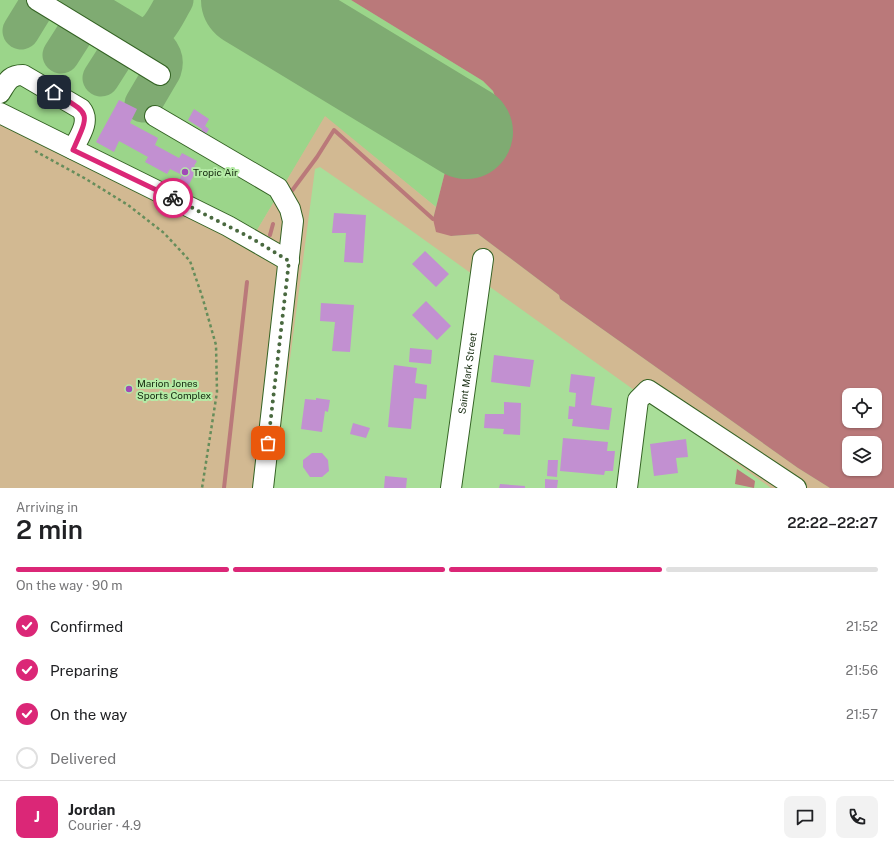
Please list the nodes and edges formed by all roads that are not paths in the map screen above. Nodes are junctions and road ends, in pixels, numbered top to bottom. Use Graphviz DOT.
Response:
graph roads {
  1 [pos="37,0"];
  2 [pos="160,75"];
  3 [pos="0,93"];
  4 [pos="0,113"];
  5 [pos="156,116"];
  6 [pos="73,150"];
  7 [pos="483,258"];
  8 [pos="289,261"];
  9 [pos="263,488"];
  10 [pos="451,488"];
  11 [pos="627,488"];
  12 [pos="796,488"];
  1 -- 2 [label="street"];
  3 -- 6 [label="street"];
  4 -- 6 [label="street"];
  5 -- 8 [label="street"];
  6 -- 8 [label="street"];
  7 -- 10 [label="street, Saint Mark Street"];
  8 -- 9 [label="street"];
  11 -- 12 [label="street"];
}
